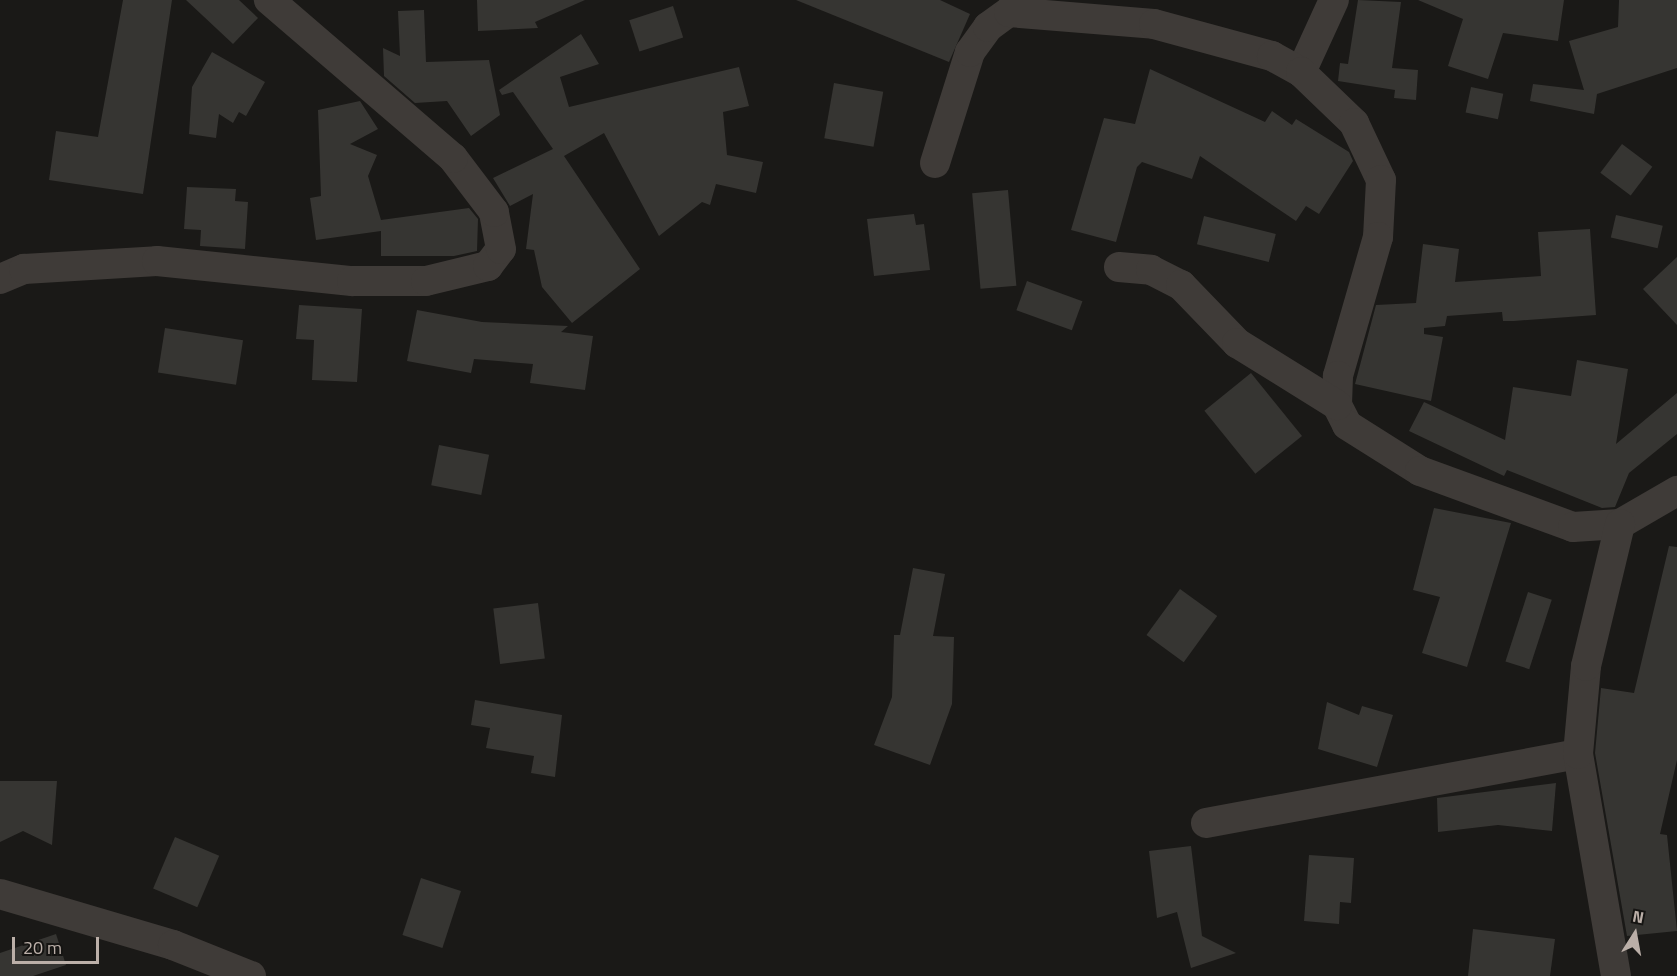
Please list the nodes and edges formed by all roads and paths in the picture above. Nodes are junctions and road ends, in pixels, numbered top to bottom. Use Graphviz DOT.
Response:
graph roads {
  1 [pos="269,0"];
  2 [pos="1026,0"];
  3 [pos="1334,0"];
  4 [pos="1055,14"];
  5 [pos="1301,72"];
  6 [pos="935,164"];
  7 [pos="1119,267"];
  8 [pos="0,279"];
  9 [pos="1337,405"];
  10 [pos="1677,491"];
  11 [pos="1620,524"];
  12 [pos="1578,754"];
  13 [pos="1206,823"];
  14 [pos="0,894"];
  15 [pos="251,976"];
  16 [pos="1616,976"];
  1 -- 8 [label="street"];
  2 -- 4 [label="street"];
  3 -- 5 [label="street"];
  4 -- 5 [label="street"];
  4 -- 6 [label="street"];
  5 -- 9 [label="street"];
  7 -- 9 [label="street"];
  9 -- 11 [label="street"];
  10 -- 11 [label="street"];
  11 -- 12 [label="street"];
  12 -- 13 [label="street"];
  12 -- 16 [label="street"];
  14 -- 15 [label="street"];
}
